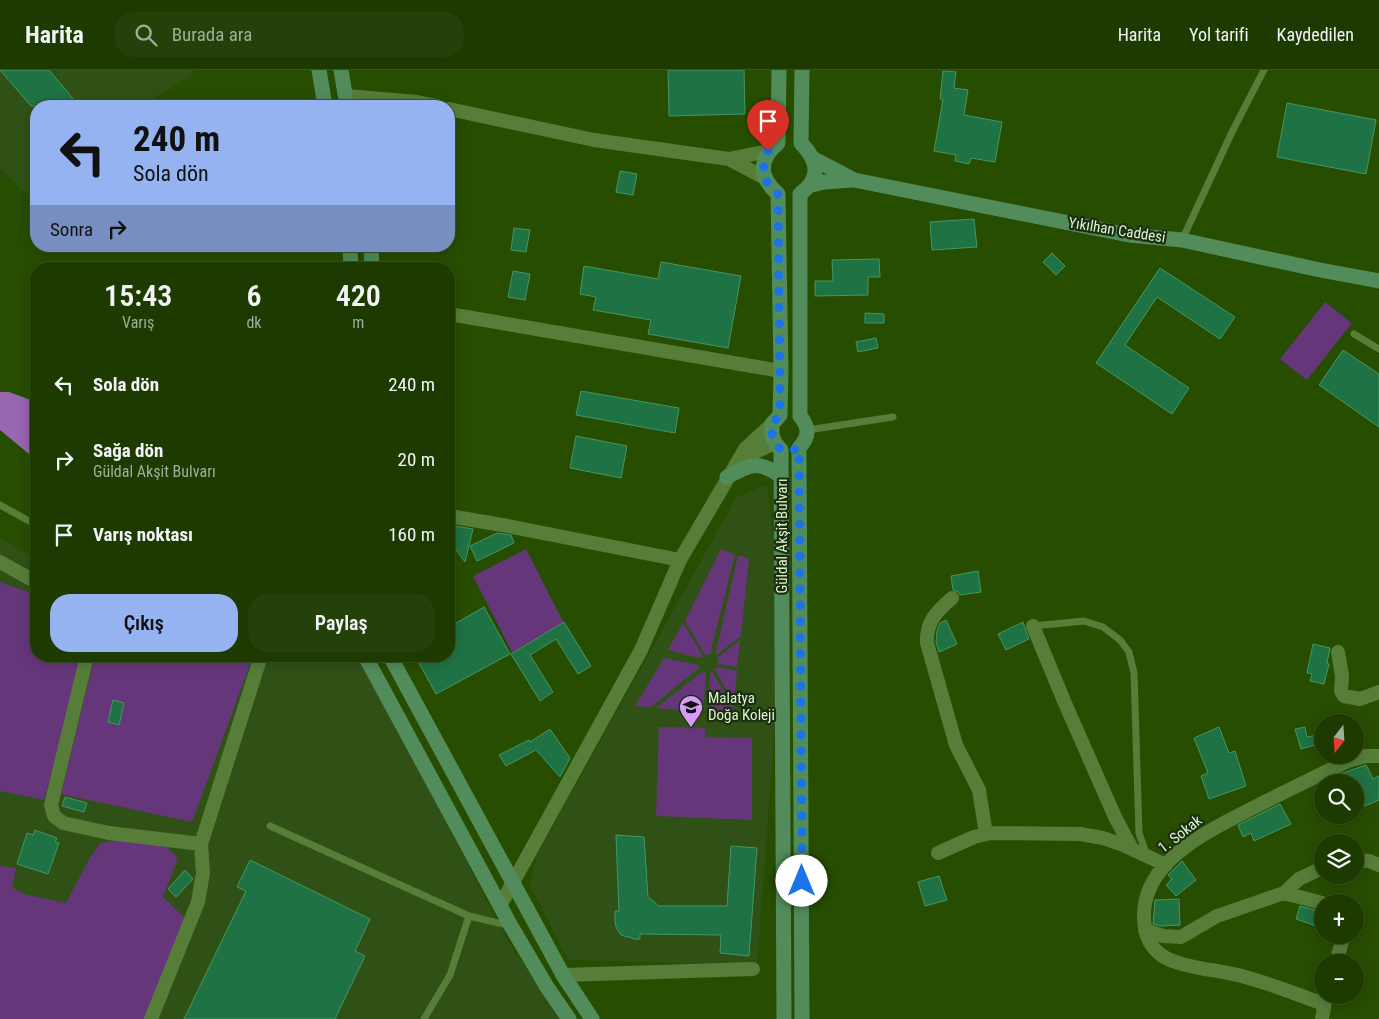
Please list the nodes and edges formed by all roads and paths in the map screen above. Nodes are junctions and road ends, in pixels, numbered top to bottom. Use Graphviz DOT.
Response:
graph roads {
  1 [pos="319,70"];
  2 [pos="341,70"];
  3 [pos="779,70"];
  4 [pos="802,70"];
  5 [pos="1264,70"];
  6 [pos="324,100"];
  7 [pos="347,100"];
  8 [pos="455,110"];
  9 [pos="801,144"];
  10 [pos="773,147"];
  11 [pos="729,159"];
  12 [pos="814,159"];
  13 [pos="763,177"];
  14 [pos="854,180"];
  15 [pos="806,190"];
  16 [pos="778,194"];
  17 [pos="1182,240"];
  18 [pos="1379,281"];
  19 [pos="455,315"];
  20 [pos="1354,334"];
  21 [pos="1379,349"];
  22 [pos="781,371"];
  23 [pos="800,416"];
  24 [pos="893,417"];
  25 [pos="776,420"];
  26 [pos="808,430"];
  27 [pos="778,446"];
  28 [pos="799,448"];
  29 [pos="736,464"];
  30 [pos="781,476"];
  31 [pos="727,477"];
  32 [pos="0,505"];
  33 [pos="455,517"];
  34 [pos="30,522"];
  35 [pos="680,560"];
  36 [pos="0,562"];
  37 [pos="30,579"];
  38 [pos="952,598"];
  39 [pos="1033,626"];
  40 [pos="1338,652"];
  41 [pos="86,662"];
  42 [pos="259,662"];
  43 [pos="369,662"];
  44 [pos="393,662"];
  45 [pos="1379,692"];
  46 [pos="1379,756"];
  47 [pos="270,826"];
  48 [pos="986,834"];
  49 [pos="201,844"];
  50 [pos="1132,849"];
  51 [pos="938,853"];
  52 [pos="1147,856"];
  53 [pos="1364,861"];
  54 [pos="1166,865"];
  55 [pos="1379,865"];
  56 [pos="1314,872"];
  57 [pos="512,883"];
  58 [pos="1284,892"];
  59 [pos="1314,901"];
  60 [pos="500,906"];
  61 [pos="469,916"];
  62 [pos="511,926"];
  63 [pos="1144,930"];
  64 [pos="753,969"];
  65 [pos="562,975"];
  66 [pos="1314,997"];
  67 [pos="1324,1004"];
  68 [pos="151,1019"];
  69 [pos="424,1019"];
  70 [pos="569,1019"];
  71 [pos="592,1019"];
  72 [pos="784,1019"];
  73 [pos="802,1019"];
  74 [pos="1322,1019"];
  1 -- 6 [label="main road"];
  2 -- 7 [label="main road"];
  3 -- 10 [label="main road"];
  4 -- 9 [label="main road"];
  5 -- 17 [label="lane"];
  8 -- 11 [label="street"];
  9 -- 10 [label="main road"];
  9 -- 12 [label="main road"];
  10 -- 11 [label="street"];
  10 -- 13 [label="main road"];
  11 -- 13 [label="street"];
  12 -- 14 [label="main road, Yıkılhan Caddesi"];
  12 -- 15 [label="main road"];
  13 -- 16 [label="main road"];
  14 -- 15 [label="main road, Yıkılhan Caddesi"];
  14 -- 17 [label="main road, Yıkılhan Caddesi"];
  15 -- 16 [label="main road"];
  15 -- 23 [label="main road"];
  16 -- 22 [label="main road, Güldal Akşit Bulvarı"];
  17 -- 18 [label="main road, Yıkılhan Caddesi"];
  19 -- 22 [label="street"];
  20 -- 21 [label="lane"];
  22 -- 25 [label="main road, Güldal Akşit Bulvarı"];
  23 -- 25 [label="main road"];
  23 -- 26 [label="main road"];
  24 -- 26 [label="lane"];
  25 -- 27 [label="main road, Güldal Akşit Bulvarı"];
  25 -- 29 [label="street"];
  26 -- 28 [label="main road, Güldal Akşit Bulvarı"];
  27 -- 28 [label="main road"];
  27 -- 29 [label="street"];
  27 -- 30 [label="main road, Güldal Akşit Bulvarı"];
  28 -- 73 [label="main road, Güldal Akşit Bulvarı"];
  29 -- 31 [label="street"];
  30 -- 31 [label="main road"];
  30 -- 72 [label="main road, Güldal Akşit Bulvarı"];
  31 -- 35 [label="street"];
  32 -- 34 [label="lane"];
  33 -- 35 [label="street"];
  35 -- 57 [label="street"];
  36 -- 37 [label="street"];
  38 -- 48 [label="street"];
  39 -- 50 [label="street"];
  39 -- 52 [label="lane"];
  40 -- 45 [label="street"];
  41 -- 49 [label="street"];
  42 -- 49 [label="street"];
  43 -- 60 [label="main road"];
  44 -- 57 [label="main road"];
  46 -- 54 [label="street, 1. Sokak"];
  47 -- 61 [label="lane"];
  48 -- 50 [label="street"];
  48 -- 51 [label="street"];
  49 -- 68 [label="street"];
  50 -- 52 [label="street"];
  52 -- 54 [label="street"];
  53 -- 55 [label="street"];
  54 -- 63 [label="street, 1. Sokak"];
  56 -- 58 [label="street"];
  57 -- 60 [label="street"];
  57 -- 65 [label="main road"];
  58 -- 59 [label="street"];
  58 -- 63 [label="street"];
  60 -- 62 [label="main road"];
  61 -- 62 [label="lane"];
  61 -- 69 [label="lane"];
  62 -- 70 [label="main road"];
  63 -- 66 [label="street"];
  64 -- 65 [label="street"];
  65 -- 71 [label="main road"];
  67 -- 74 [label="street"];
}
